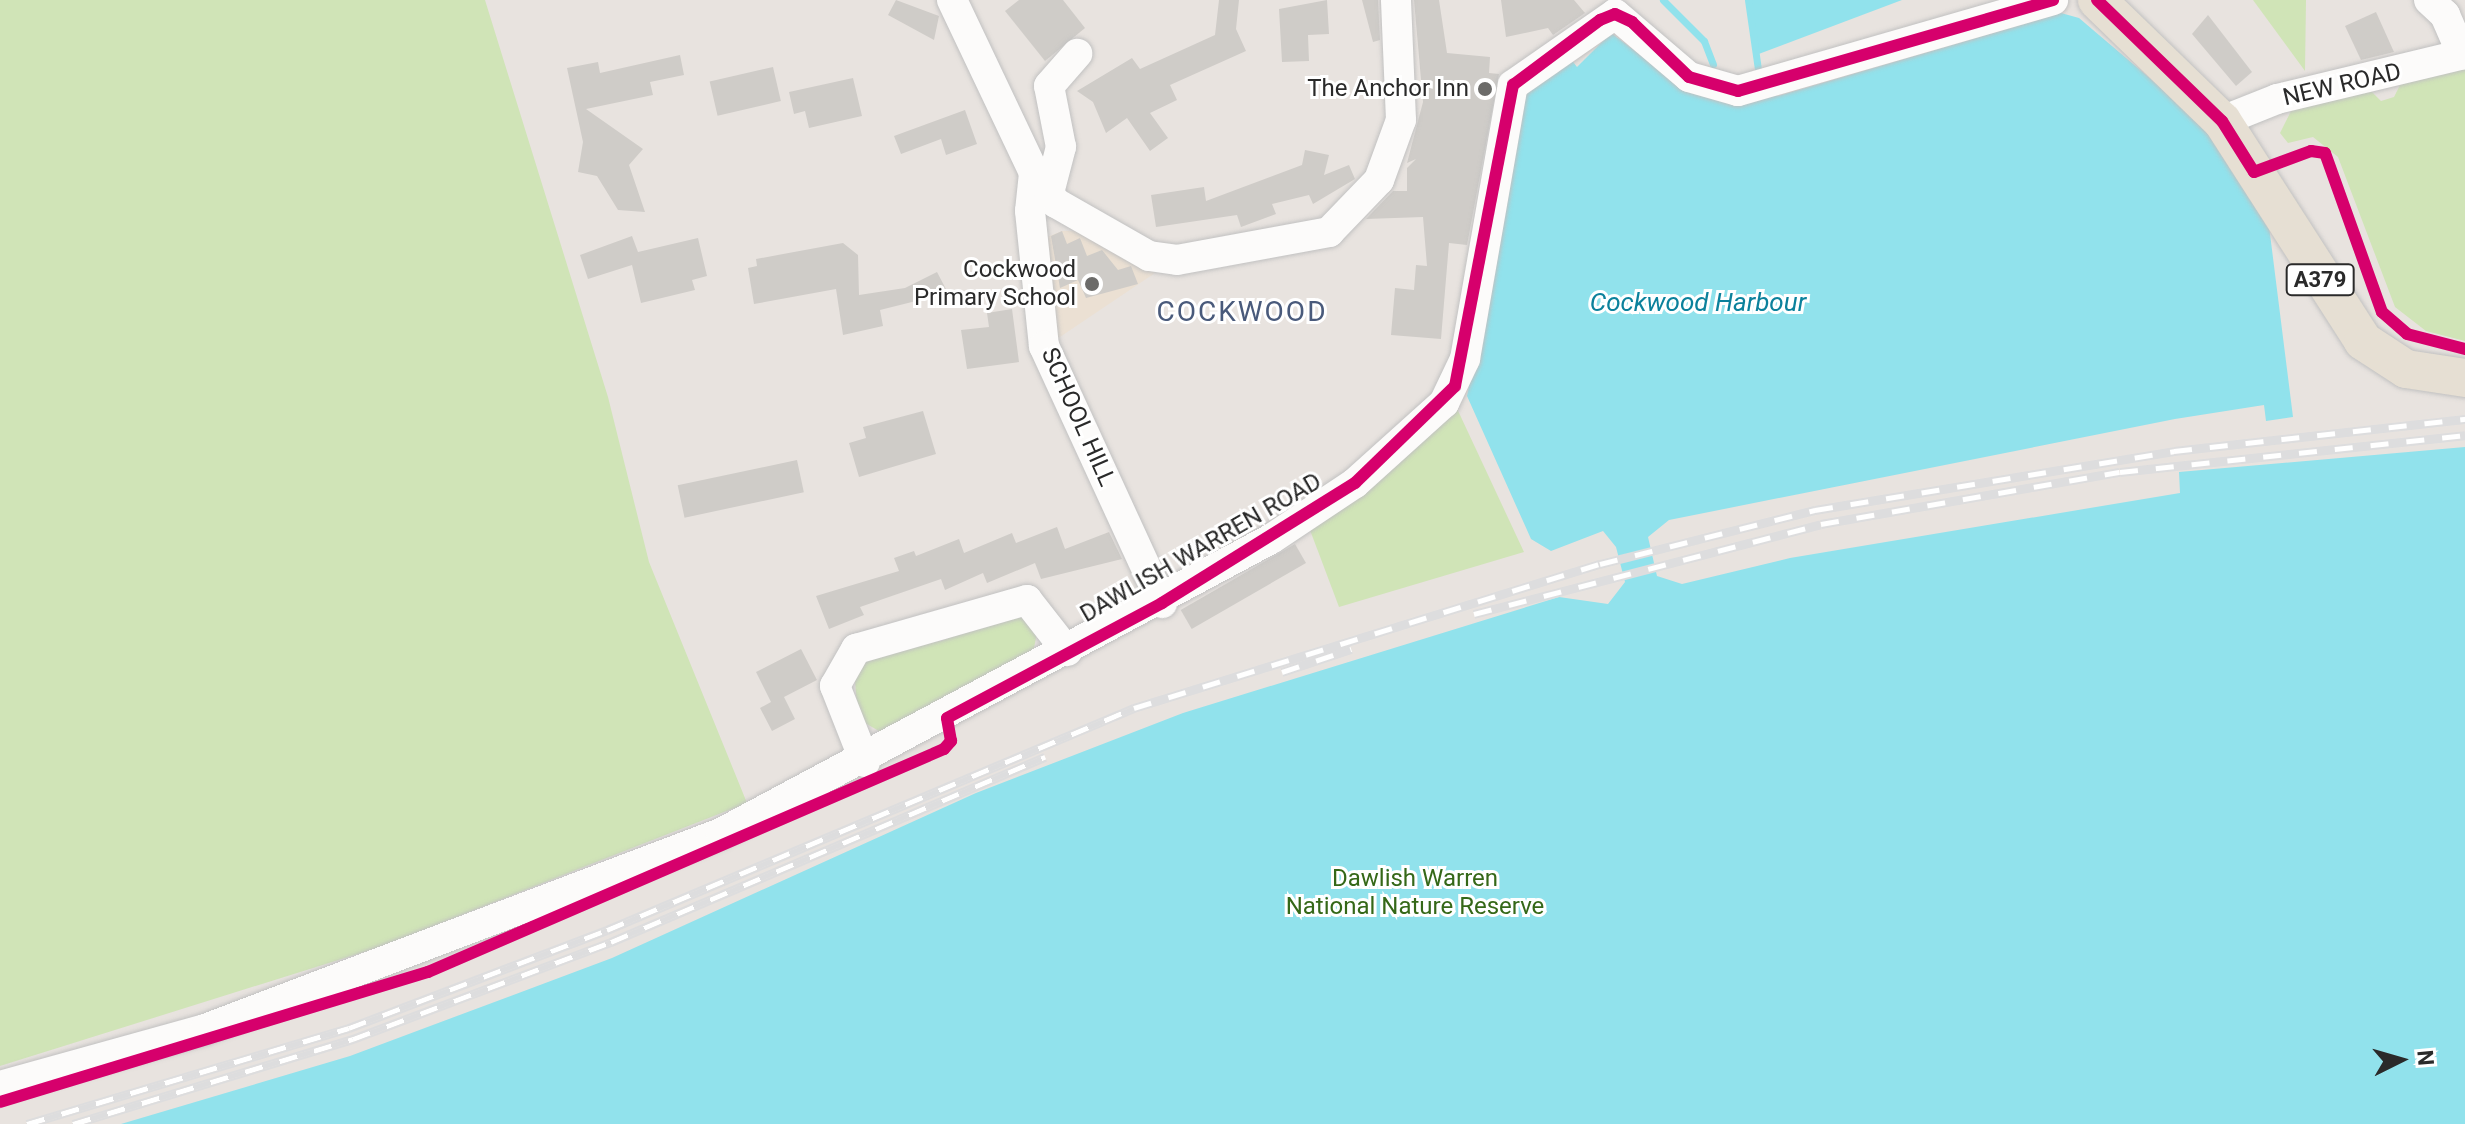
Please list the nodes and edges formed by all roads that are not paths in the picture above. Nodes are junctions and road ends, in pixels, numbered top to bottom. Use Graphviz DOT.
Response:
graph roads {
  1 [pos="952,0"];
  2 [pos="1396,0"];
  3 [pos="2053,0"];
  4 [pos="2097,0"];
  5 [pos="2429,0"];
  6 [pos="1612,7"];
  7 [pos="1077,54"];
  8 [pos="2464,54"];
  9 [pos="2222,121"];
  10 [pos="1042,183"];
  11 [pos="2465,378"];
  12 [pos="1162,603"];
  13 [pos="1067,651"];
  14 [pos="865,762"];
  15 [pos="0,1086"];
  1 -- 10 [label="street"];
  2 -- 10 [label="street"];
  3 -- 6 [label="street"];
  4 -- 9 [label="main road, A379"];
  5 -- 8 [label="street"];
  6 -- 12 [label="street, DAWLISH WARREN ROAD"];
  7 -- 10 [label="street, SCHOOL HILL"];
  8 -- 9 [label="street, NEW ROAD"];
  9 -- 11 [label="main road, A379"];
  10 -- 12 [label="street, SCHOOL HILL"];
  12 -- 13 [label="street, DAWLISH WARREN ROAD"];
  13 -- 14 [label="street, DAWLISH WARREN ROAD"];
  13 -- 14 [label="street"];
  14 -- 15 [label="street, DAWLISH WARREN ROAD"];
}
